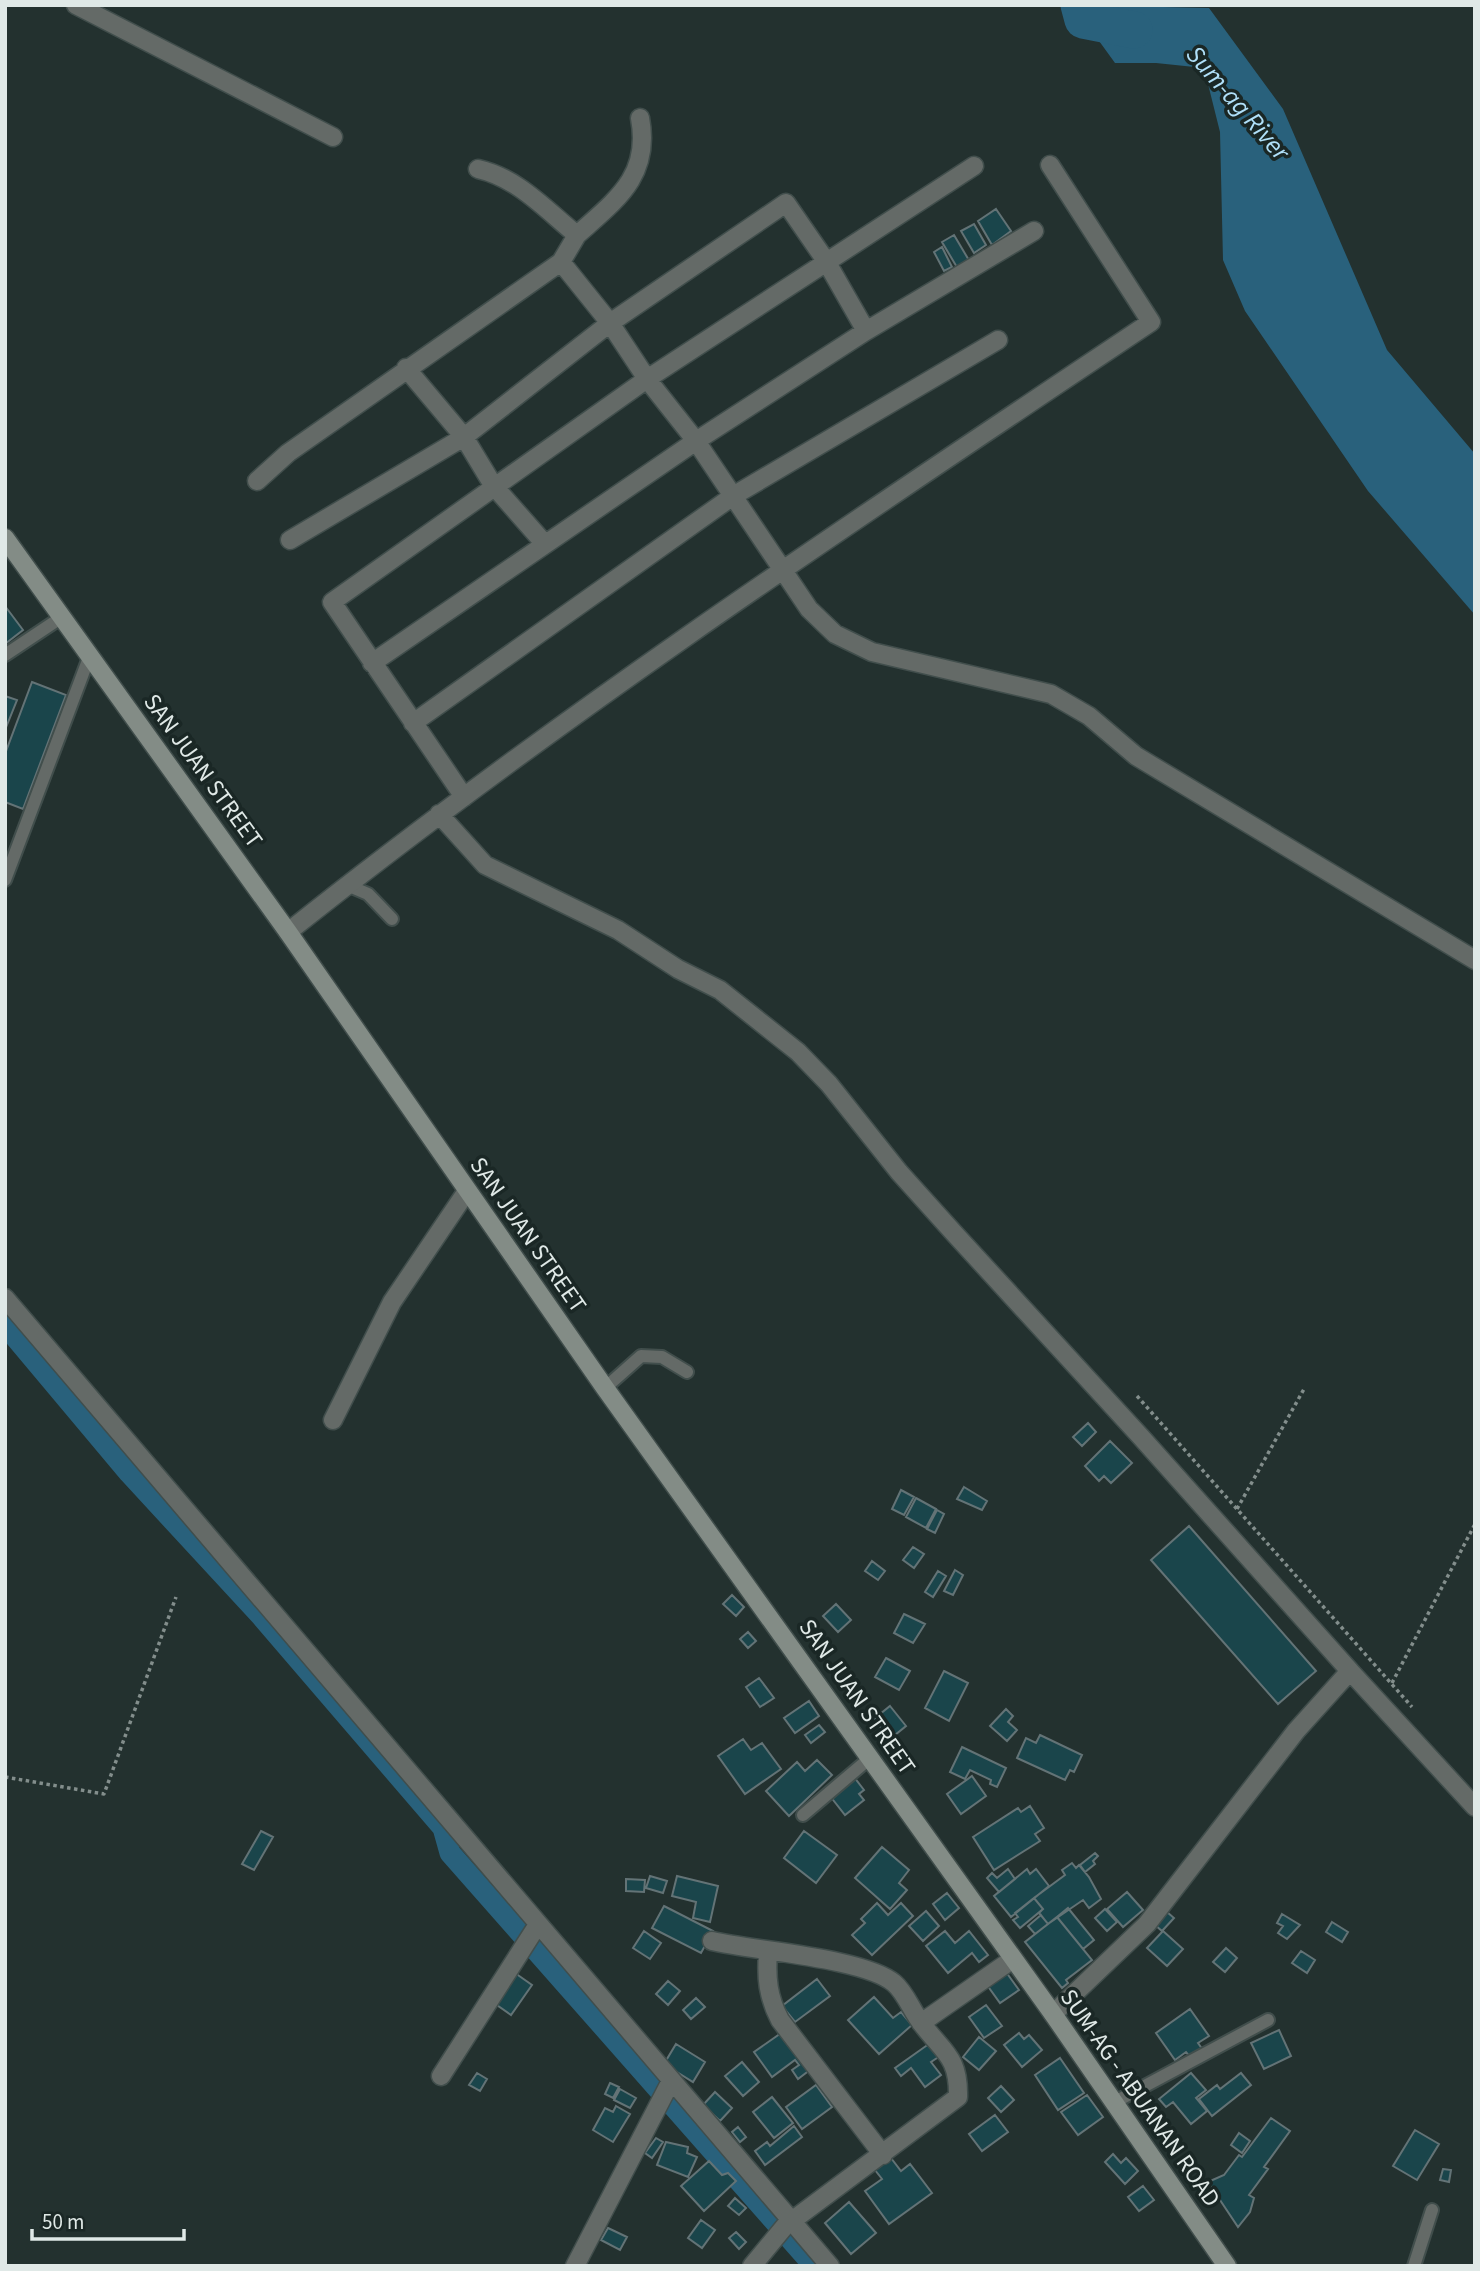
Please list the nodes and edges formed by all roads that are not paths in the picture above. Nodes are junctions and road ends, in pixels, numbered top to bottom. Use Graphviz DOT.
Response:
graph roads {
  1 [pos="76,5"];
  2 [pos="640,118"];
  3 [pos="333,137"];
  4 [pos="1050,165"];
  5 [pos="974,166"];
  6 [pos="478,169"];
  7 [pos="1034,231"];
  8 [pos="577,235"];
  9 [pos="826,261"];
  10 [pos="561,262"];
  11 [pos="610,323"];
  12 [pos="866,331"];
  13 [pos="998,340"];
  14 [pos="406,369"];
  15 [pos="647,379"];
  16 [pos="464,436"];
  17 [pos="696,441"];
  18 [pos="257,481"];
  19 [pos="493,485"];
  20 [pos="733,496"];
  21 [pos="5,538"];
  22 [pos="290,540"];
  23 [pos="544,543"];
  24 [pos="783,569"];
  25 [pos="62,617"];
  26 [pos="5,655"];
  27 [pos="90,656"];
  28 [pos="372,663"];
  29 [pos="413,723"];
  30 [pos="464,797"];
  31 [pos="439,814"];
  32 [pos="5,880"];
  33 [pos="347,885"];
  34 [pos="393,919"];
  35 [pos="288,932"];
  36 [pos="1475,960"];
  37 [pos="467,1191"];
  38 [pos="5,1298"];
  39 [pos="687,1372"];
  40 [pos="605,1388"];
  41 [pos="333,1420"];
  42 [pos="1350,1671"];
  43 [pos="870,1758"];
  44 [pos="1475,1807"];
  45 [pos="803,1815"];
  46 [pos="534,1930"];
  47 [pos="712,1941"];
  48 [pos="768,1952"];
  49 [pos="1013,1959"];
  50 [pos="1053,2014"];
  51 [pos="1268,2020"];
  52 [pos="921,2023"];
  53 [pos="441,2076"];
  54 [pos="670,2084"];
  55 [pos="1113,2103"];
  56 [pos="883,2155"];
  57 [pos="1432,2210"];
  58 [pos="784,2228"];
  59 [pos="575,2266"];
  60 [pos="752,2266"];
  61 [pos="830,2266"];
  62 [pos="1227,2266"];
  63 [pos="1414,2266"];
  1 -- 3 [label="street"];
  2 -- 8 [label="street"];
  4 -- 24 [label="street"];
  5 -- 9 [label="street"];
  6 -- 8 [label="street"];
  7 -- 12 [label="street"];
  8 -- 10 [label="street"];
  9 -- 11 [label="street"];
  9 -- 12 [label="street"];
  9 -- 15 [label="street"];
  10 -- 11 [label="street"];
  10 -- 14 [label="street"];
  11 -- 15 [label="street"];
  11 -- 16 [label="street"];
  12 -- 17 [label="street"];
  13 -- 20 [label="street"];
  14 -- 16 [label="street"];
  14 -- 18 [label="street"];
  15 -- 17 [label="street"];
  15 -- 19 [label="street"];
  16 -- 19 [label="street"];
  16 -- 22 [label="street"];
  17 -- 20 [label="street"];
  17 -- 23 [label="street"];
  19 -- 23 [label="street"];
  19 -- 28 [label="street"];
  20 -- 24 [label="street"];
  20 -- 29 [label="street"];
  21 -- 25 [label="main road, SAN JUAN STREET"];
  23 -- 28 [label="street"];
  24 -- 30 [label="street"];
  24 -- 36 [label="street"];
  25 -- 26 [label="lane"];
  25 -- 27 [label="main road, SAN JUAN STREET"];
  27 -- 32 [label="lane"];
  27 -- 35 [label="main road, SAN JUAN STREET"];
  28 -- 29 [label="street"];
  29 -- 30 [label="street"];
  30 -- 31 [label="street"];
  31 -- 33 [label="street"];
  31 -- 42 [label="street"];
  33 -- 34 [label="lane"];
  33 -- 35 [label="street"];
  35 -- 37 [label="main road, SAN JUAN STREET"];
  37 -- 40 [label="main road, SAN JUAN STREET"];
  37 -- 41 [label="street"];
  38 -- 46 [label="street"];
  39 -- 40 [label="lane"];
  40 -- 43 [label="main road, SAN JUAN STREET"];
  42 -- 44 [label="street"];
  42 -- 50 [label="street"];
  43 -- 45 [label="lane"];
  43 -- 49 [label="main road, SAN JUAN STREET"];
  46 -- 53 [label="street"];
  46 -- 54 [label="street"];
  47 -- 48 [label="street"];
  48 -- 52 [label="street"];
  48 -- 56 [label="street"];
  49 -- 50 [label="main road, SUM-AG - ABUANAN ROAD"];
  49 -- 52 [label="street"];
  50 -- 55 [label="main road, SUM-AG - ABUANAN ROAD"];
  51 -- 55 [label="lane"];
  52 -- 56 [label="street"];
  54 -- 58 [label="street"];
  54 -- 59 [label="street"];
  55 -- 62 [label="main road, SUM-AG - ABUANAN ROAD"];
  56 -- 58 [label="street"];
  57 -- 63 [label="lane"];
  58 -- 60 [label="street"];
  58 -- 61 [label="street"];
}
